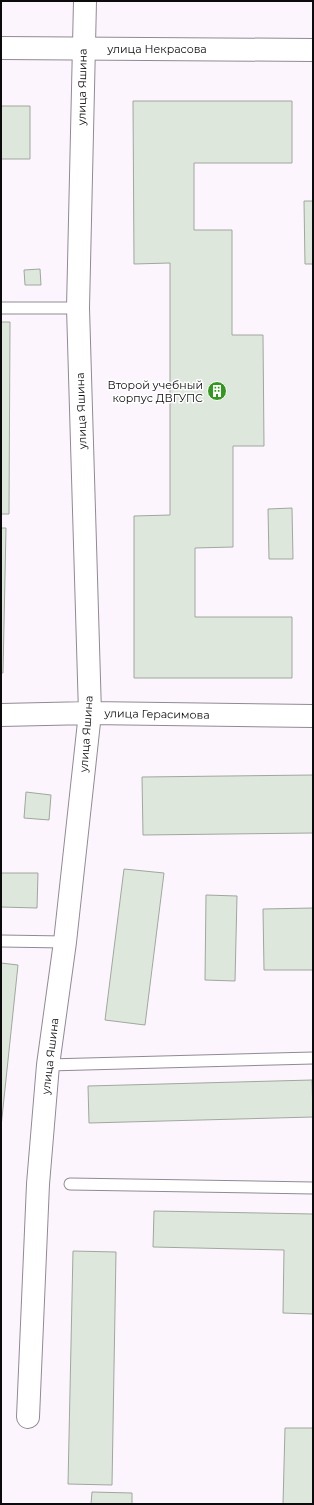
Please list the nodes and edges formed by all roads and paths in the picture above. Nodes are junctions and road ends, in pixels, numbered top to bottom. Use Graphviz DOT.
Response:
graph roads {
  1 [pos="85,1"];
  2 [pos="1,48"];
  3 [pos="83,48"];
  4 [pos="313,50"];
  5 [pos="1,308"];
  6 [pos="78,308"];
  7 [pos="90,713"];
  8 [pos="1,714"];
  9 [pos="313,716"];
  10 [pos="1,941"];
  11 [pos="65,942"];
  12 [pos="313,1058"];
  13 [pos="48,1065"];
  14 [pos="70,1184"];
  15 [pos="313,1188"];
  16 [pos="28,1417"];
  1 -- 3 [label="street, улица Яшина"];
  2 -- 3 [label="street, улица Некрасова"];
  3 -- 4 [label="street, улица Некрасова"];
  3 -- 6 [label="street, улица Яшина"];
  5 -- 6 [label="lane"];
  6 -- 7 [label="street, улица Яшина"];
  7 -- 8 [label="street, улица Герасимова"];
  7 -- 9 [label="street, улица Герасимова"];
  7 -- 11 [label="street, улица Яшина"];
  10 -- 11 [label="lane"];
  11 -- 13 [label="street, улица Яшина"];
  12 -- 13 [label="lane"];
  13 -- 16 [label="street, улица Яшина"];
  14 -- 15 [label="lane"];
}
